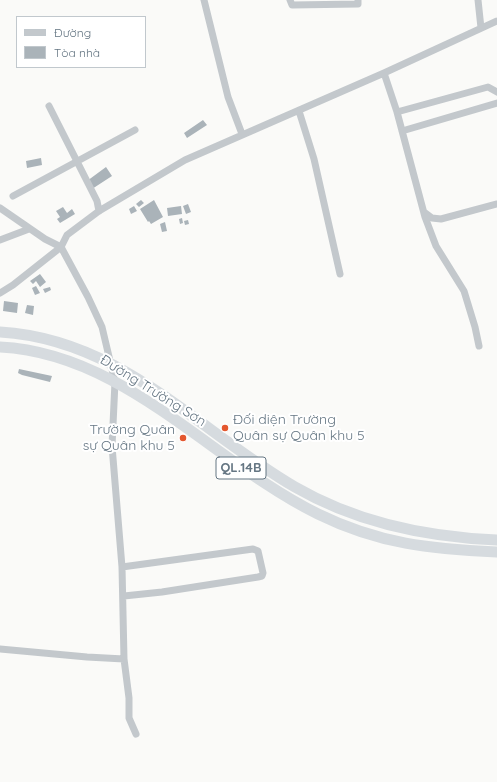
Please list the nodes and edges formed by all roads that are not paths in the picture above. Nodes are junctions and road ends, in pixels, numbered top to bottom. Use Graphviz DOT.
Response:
graph roads {
  1 [pos="204,0"];
  2 [pos="290,0"];
  3 [pos="358,0"];
  4 [pos="478,0"];
  5 [pos="497,21"];
  6 [pos="481,28"];
  7 [pos="384,73"];
  8 [pos="497,92"];
  9 [pos="497,104"];
  10 [pos="49,106"];
  11 [pos="299,111"];
  12 [pos="397,112"];
  13 [pos="135,130"];
  14 [pos="402,131"];
  15 [pos="242,134"];
  16 [pos="76,162"];
  17 [pos="13,196"];
  18 [pos="497,204"];
  19 [pos="0,208"];
  20 [pos="99,211"];
  21 [pos="424,212"];
  22 [pos="28,229"];
  23 [pos="0,240"];
  24 [pos="60,247"];
  25 [pos="340,274"];
  26 [pos="0,293"];
  27 [pos="0,332"];
  28 [pos="479,346"];
  29 [pos="0,347"];
  30 [pos="112,364"];
  31 [pos="115,382"];
  32 [pos="497,540"];
  33 [pos="497,552"];
  34 [pos="122,568"];
  35 [pos="124,596"];
  36 [pos="0,649"];
  37 [pos="124,659"];
  38 [pos="136,734"];
  1 -- 15 [label="street"];
  2 -- 3 [label="street"];
  4 -- 6 [label="street"];
  5 -- 6 [label="street"];
  6 -- 7 [label="street"];
  7 -- 11 [label="street"];
  7 -- 12 [label="street"];
  8 -- 12 [label="street"];
  9 -- 14 [label="street"];
  10 -- 16 [label="street"];
  11 -- 15 [label="street"];
  11 -- 25 [label="street"];
  12 -- 14 [label="street"];
  13 -- 16 [label="street"];
  14 -- 21 [label="street"];
  15 -- 20 [label="street"];
  16 -- 17 [label="street"];
  16 -- 20 [label="street"];
  18 -- 21 [label="street"];
  19 -- 22 [label="street"];
  20 -- 24 [label="street"];
  21 -- 28 [label="street"];
  22 -- 23 [label="street"];
  22 -- 24 [label="street"];
  24 -- 26 [label="street"];
  24 -- 30 [label="street"];
  27 -- 30 [label="highway, Đường Trường Sơn / QL.14B"];
  29 -- 31 [label="highway, Đường Trường Sơn / QL.14B"];
  30 -- 31 [label="street"];
  30 -- 32 [label="highway, Đường Trường Sơn / QL.14B"];
  31 -- 33 [label="highway, Đường Trường Sơn / QL.14B"];
  31 -- 34 [label="street"];
  34 -- 35 [label="street"];
  34 -- 35 [label="street"];
  35 -- 37 [label="street"];
  36 -- 37 [label="street"];
  37 -- 38 [label="street"];
}
